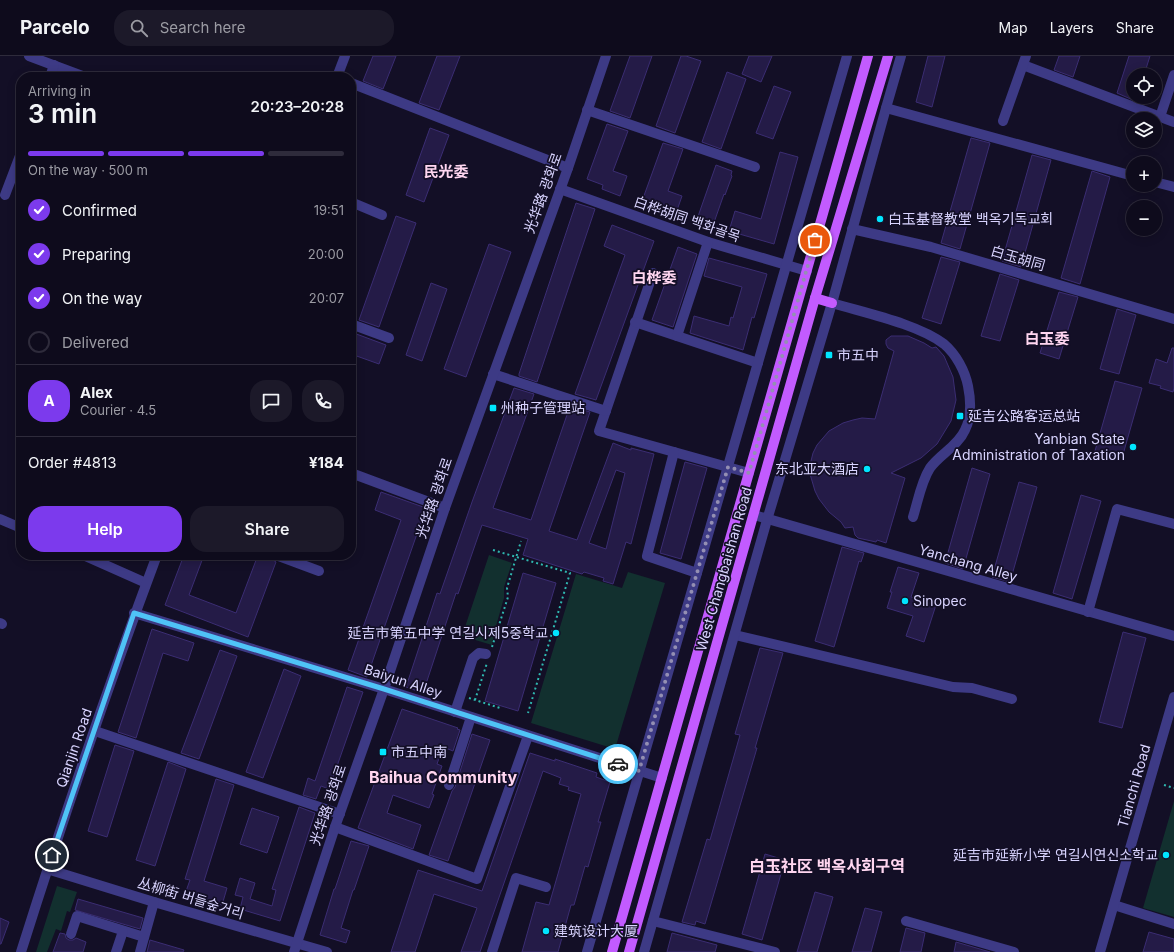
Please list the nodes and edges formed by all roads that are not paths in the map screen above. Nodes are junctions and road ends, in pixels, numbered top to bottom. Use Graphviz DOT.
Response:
graph roads {
  1 [pos="29,56"];
  2 [pos="606,56"];
  3 [pos="847,56"];
  4 [pos="868,56"];
  5 [pos="888,56"];
  6 [pos="902,56"];
  7 [pos="342,57"];
  8 [pos="1024,60"];
  9 [pos="54,65"];
  10 [pos="52,72"];
  11 [pos="73,72"];
  12 [pos="338,72"];
  13 [pos="1174,75"];
  14 [pos="356,85"];
  15 [pos="886,108"];
  16 [pos="587,110"];
  17 [pos="1150,112"];
  18 [pos="1161,112"];
  19 [pos="1162,117"];
  20 [pos="1003,121"];
  21 [pos="1174,122"];
  22 [pos="16,166"];
  23 [pos="755,167"];
  24 [pos="568,168"];
  25 [pos="1126,174"];
  26 [pos="1162,184"];
  27 [pos="1174,187"];
  28 [pos="560,189"];
  29 [pos="5,195"];
  30 [pos="356,204"];
  31 [pos="382,215"];
  32 [pos="852,229"];
  33 [pos="708,242"];
  34 [pos="787,266"];
  35 [pos="807,271"];
  36 [pos="653,273"];
  37 [pos="816,298"];
  38 [pos="832,303"];
  39 [pos="1174,318"];
  40 [pos="635,322"];
  41 [pos="356,326"];
  42 [pos="677,336"];
  43 [pos="389,338"];
  44 [pos="758,363"];
  45 [pos="493,374"];
  46 [pos="606,411"];
  47 [pos="674,452"];
  48 [pos="728,467"];
  49 [pos="749,473"];
  50 [pos="356,475"];
  51 [pos="445,508"];
  52 [pos="754,515"];
  53 [pos="913,517"];
  54 [pos="0,519"];
  55 [pos="767,520"];
  56 [pos="1174,524"];
  57 [pos="16,526"];
  58 [pos="95,560"];
  59 [pos="155,560"];
  60 [pos="289,560"];
  61 [pos="319,571"];
  62 [pos="697,573"];
  63 [pos="146,582"];
  64 [pos="1088,612"];
  65 [pos="134,613"];
  66 [pos="735,635"];
  67 [pos="1174,636"];
  68 [pos="488,655"];
  69 [pos="384,689"];
  70 [pos="1174,697"];
  71 [pos="1012,699"];
  72 [pos="455,712"];
  73 [pos="471,717"];
  74 [pos="94,731"];
  75 [pos="528,736"];
  76 [pos="639,771"];
  77 [pos="662,778"];
  78 [pos="448,784"];
  79 [pos="340,814"];
  80 [pos="335,827"];
  81 [pos="47,869"];
  82 [pos="546,887"];
  83 [pos="154,902"];
  84 [pos="1114,905"];
  85 [pos="653,921"];
  86 [pos="906,921"];
  87 [pos="1174,924"];
  88 [pos="123,931"];
  89 [pos="72,934"];
  90 [pos="144,937"];
  91 [pos="296,948"];
  92 [pos="21,952"];
  93 [pos="116,952"];
  94 [pos="140,952"];
  95 [pos="327,952"];
  96 [pos="492,952"];
  97 [pos="587,952"];
  98 [pos="612,952"];
  99 [pos="629,952"];
  100 [pos="644,952"];
  101 [pos="775,952"];
  102 [pos="1014,952"];
  103 [pos="1100,952"];
  1 -- 9 [label="street"];
  2 -- 16 [label="street, 光华路 광화로"];
  3 -- 34 [label="street"];
  4 -- 35 [label="main road, West Changbaishan Road"];
  5 -- 37 [label="main road, West Changbaishan Road"];
  6 -- 15 [label="street"];
  7 -- 12 [label="street"];
  8 -- 17 [label="street"];
  8 -- 20 [label="street"];
  9 -- 10 [label="street"];
  9 -- 11 [label="street"];
  13 -- 18 [label="street"];
  14 -- 24 [label="street"];
  15 -- 25 [label="street"];
  15 -- 32 [label="street"];
  16 -- 23 [label="street"];
  16 -- 24 [label="street, 光华路 광화로"];
  19 -- 21 [label="street"];
  22 -- 29 [label="street"];
  24 -- 28 [label="street, 光华路 광화로"];
  26 -- 27 [label="street"];
  28 -- 33 [label="street, 白桦胡同 백화골목"];
  28 -- 45 [label="street, 光华路 광화로"];
  30 -- 31 [label="street"];
  32 -- 38 [label="street"];
  32 -- 39 [label="street, 白玉胡同"];
  33 -- 34 [label="street, 白桦胡同 백화골목"];
  33 -- 42 [label="street"];
  34 -- 35 [label="street, 白桦胡同 백화골목"];
  34 -- 44 [label="street"];
  35 -- 49 [label="main road, West Changbaishan Road"];
  36 -- 40 [label="street"];
  37 -- 38 [label="main road"];
  37 -- 52 [label="main road, West Changbaishan Road"];
  38 -- 53 [label="street"];
  38 -- 55 [label="street"];
  40 -- 42 [label="street"];
  40 -- 46 [label="street"];
  41 -- 43 [label="street"];
  42 -- 44 [label="street"];
  44 -- 48 [label="street"];
  45 -- 46 [label="street"];
  45 -- 51 [label="street, 光华路 광화로"];
  46 -- 47 [label="street"];
  47 -- 48 [label="street"];
  47 -- 62 [label="street"];
  48 -- 49 [label="street"];
  48 -- 62 [label="street"];
  49 -- 77 [label="main road, West Changbaishan Road"];
  50 -- 51 [label="street"];
  51 -- 69 [label="street, 光华路 광화로"];
  52 -- 55 [label="street, Yanchang Alley"];
  52 -- 99 [label="main road, West Changbaishan Road"];
  54 -- 57 [label="street"];
  55 -- 64 [label="street, Yanchang Alley"];
  55 -- 66 [label="street"];
  56 -- 64 [label="street"];
  58 -- 63 [label="street"];
  59 -- 63 [label="street, Qianjin Road"];
  60 -- 61 [label="street"];
  62 -- 76 [label="street"];
  63 -- 65 [label="street, Qianjin Road"];
  64 -- 67 [label="street, Yanchang Alley"];
  65 -- 69 [label="street, Baiyun Alley"];
  65 -- 74 [label="street, Qianjin Road"];
  66 -- 71 [label="street"];
  66 -- 85 [label="street"];
  68 -- 72 [label="street"];
  69 -- 72 [label="street, Baiyun Alley"];
  69 -- 79 [label="street, 光华路 광화로"];
  70 -- 84 [label="street, Tianchi Road"];
  72 -- 73 [label="street, Baiyun Alley"];
  73 -- 75 [label="street, Baiyun Alley"];
  73 -- 78 [label="street"];
  74 -- 79 [label="street"];
  74 -- 81 [label="street, Qianjin Road"];
  75 -- 76 [label="street, Baiyun Alley"];
  75 -- 80 [label="street"];
  76 -- 77 [label="street, Baiyun Alley"];
  76 -- 97 [label="street"];
  77 -- 98 [label="main road, West Changbaishan Road"];
  79 -- 80 [label="street, 光华路 광화로"];
  80 -- 91 [label="street, 光华路 광화로"];
  81 -- 83 [label="street, 丛柳街 버들숲거리"];
  81 -- 92 [label="street, Qianjin Road"];
  82 -- 96 [label="street"];
  83 -- 90 [label="street"];
  83 -- 91 [label="street, 丛柳街 버들숲거리"];
  84 -- 87 [label="street"];
  84 -- 103 [label="street, Tianchi Road"];
  85 -- 100 [label="street"];
  85 -- 101 [label="street"];
  86 -- 102 [label="street"];
  88 -- 89 [label="street"];
  88 -- 90 [label="street"];
  88 -- 93 [label="street"];
  90 -- 94 [label="street"];
  91 -- 95 [label="street, 丛柳街 버들숲거리"];
}
